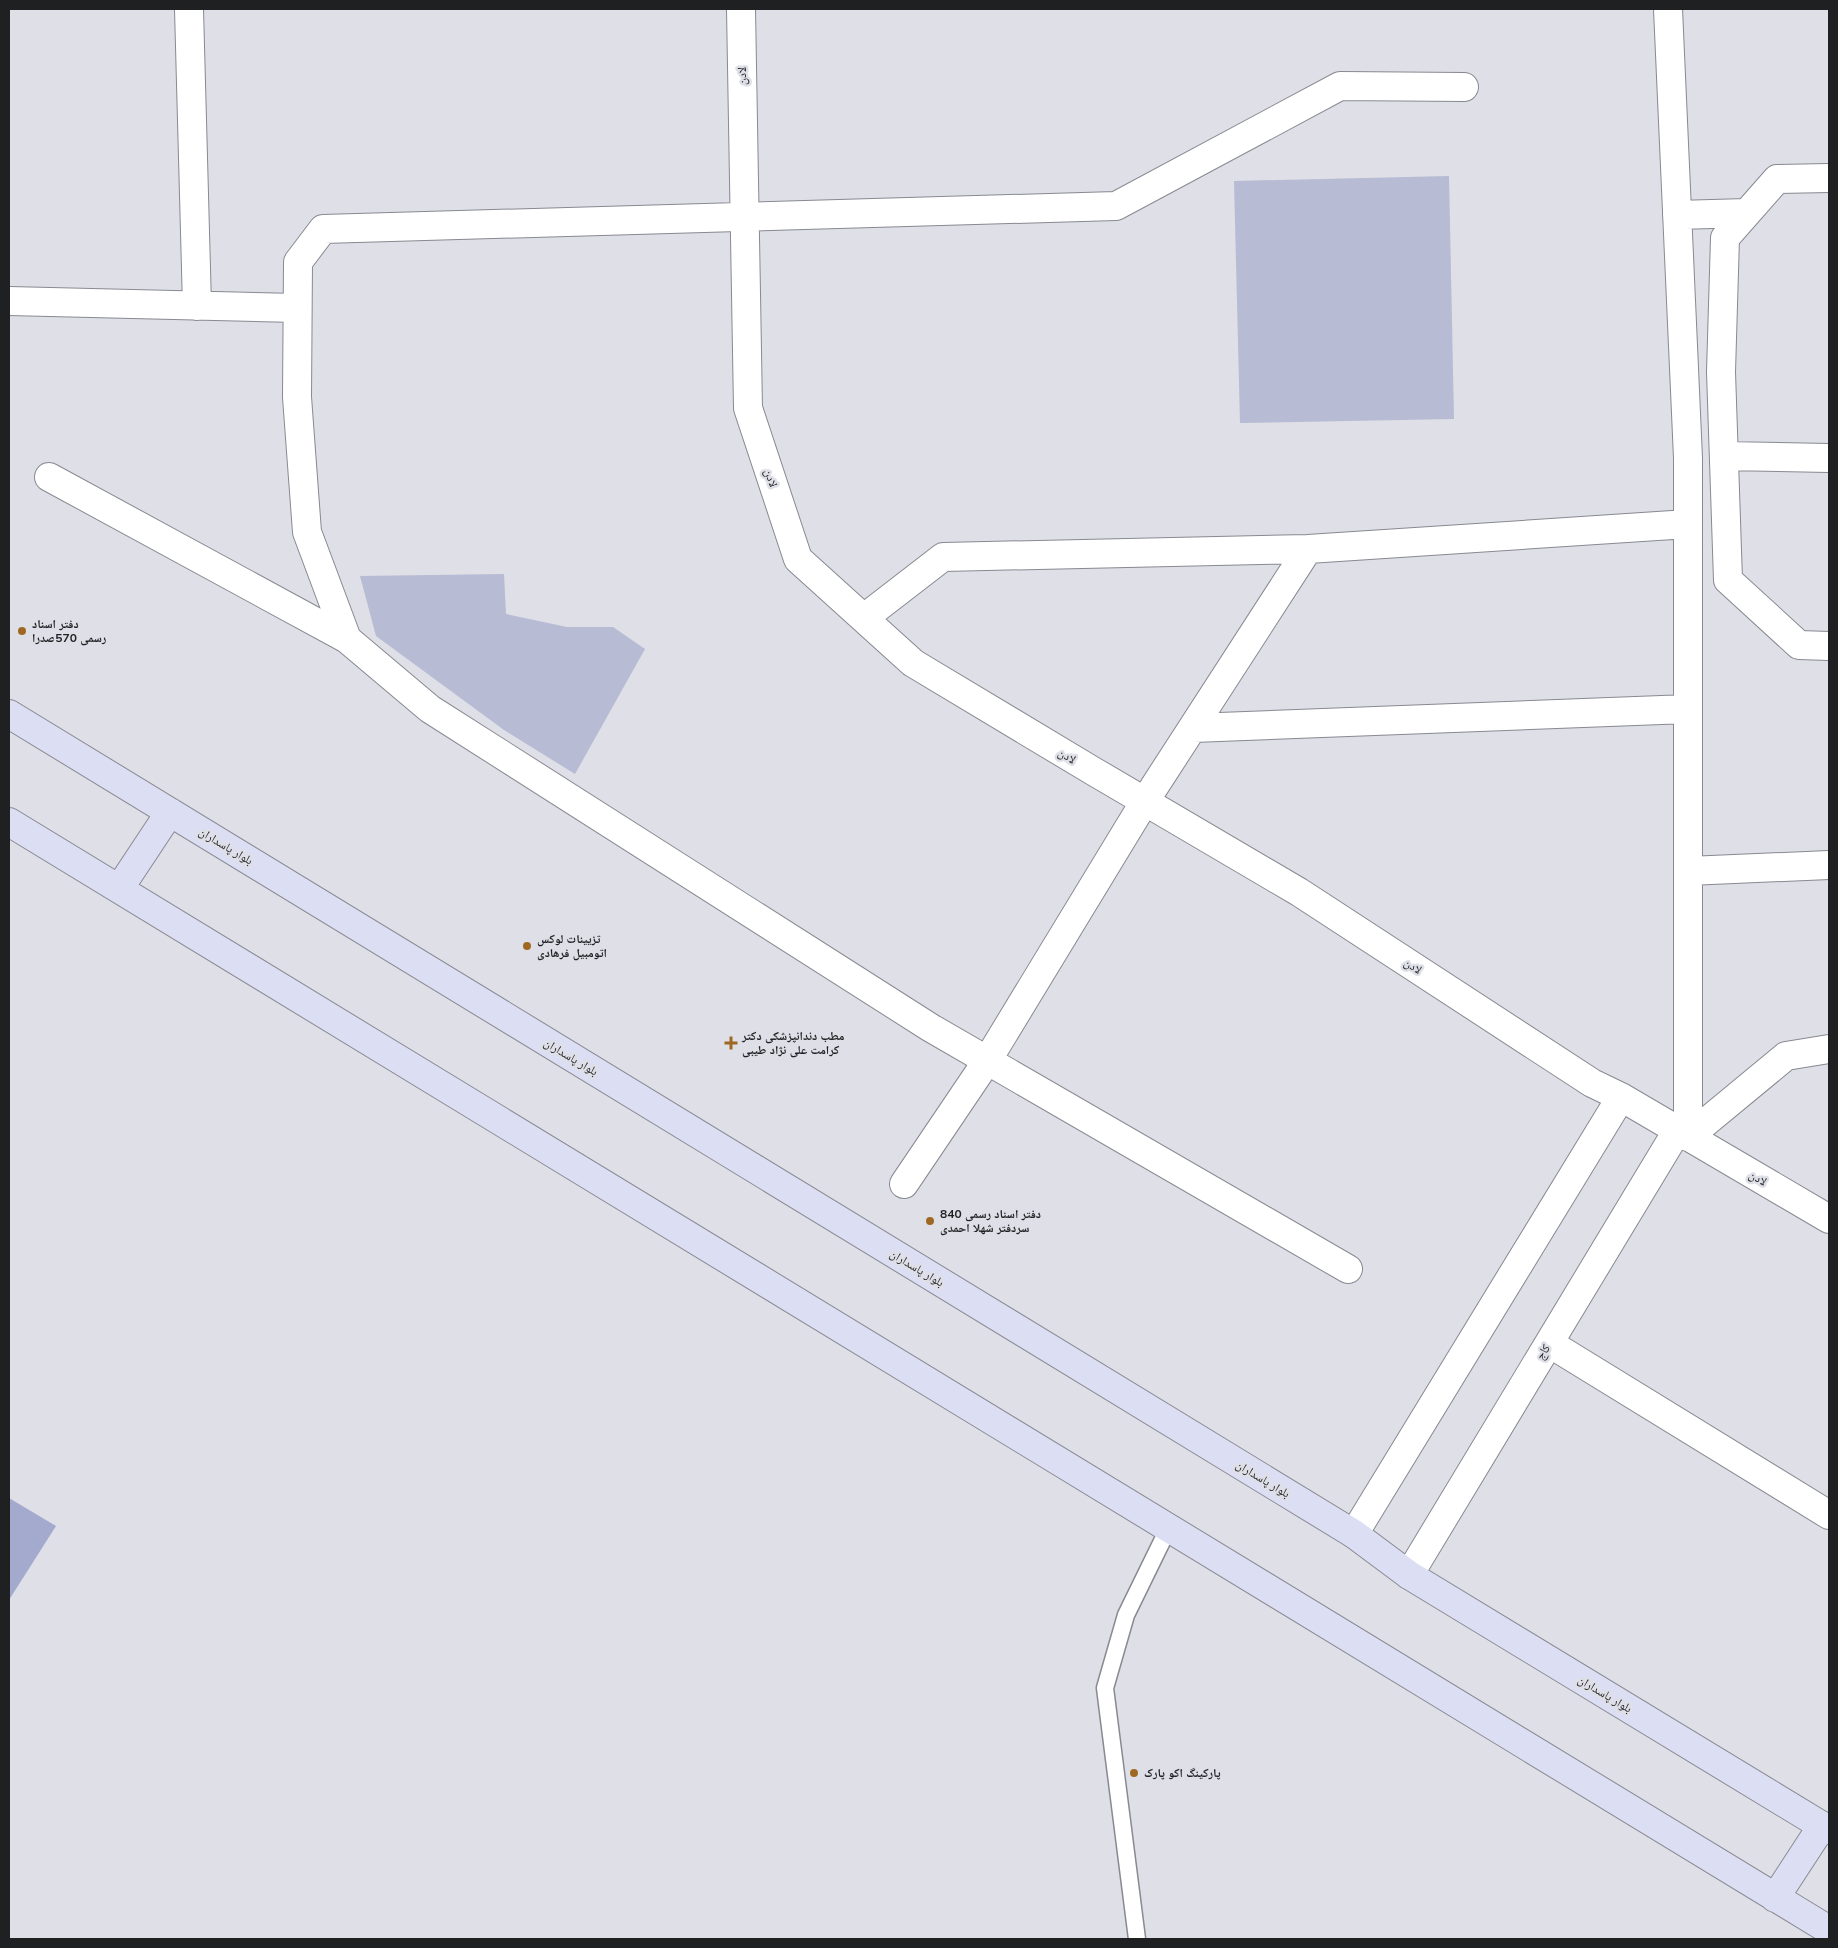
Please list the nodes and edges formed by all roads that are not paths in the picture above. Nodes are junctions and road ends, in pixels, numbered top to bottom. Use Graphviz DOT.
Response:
graph roads {
  1 [pos="189,9"];
  2 [pos="741,9"];
  3 [pos="1668,9"];
  4 [pos="1464,87"];
  5 [pos="1829,178"];
  6 [pos="1747,213"];
  7 [pos="1677,215"];
  8 [pos="744,217"];
  9 [pos="9,301"];
  10 [pos="197,306"];
  11 [pos="297,308"];
  12 [pos="1724,456"];
  13 [pos="1829,458"];
  14 [pos="50,476"];
  15 [pos="1688,524"];
  16 [pos="1308,549"];
  17 [pos="1728,580"];
  18 [pos="1688,582"];
  19 [pos="864,618"];
  20 [pos="347,639"];
  21 [pos="1829,646"];
  22 [pos="1688,709"];
  23 [pos="9,714"];
  24 [pos="1193,728"];
  25 [pos="1145,802"];
  26 [pos="170,812"];
  27 [pos="9,822"];
  28 [pos="1829,865"];
  29 [pos="1688,872"];
  30 [pos="119,889"];
  31 [pos="1829,1049"];
  32 [pos="987,1060"];
  33 [pos="1621,1097"];
  34 [pos="1683,1134"];
  35 [pos="904,1184"];
  36 [pos="1829,1219"];
  37 [pos="1348,1269"];
  38 [pos="1549,1343"];
  39 [pos="1829,1515"];
  40 [pos="1169,1528"];
  41 [pos="1354,1534"];
  42 [pos="1409,1575"];
  43 [pos="1826,1828"];
  44 [pos="1775,1898"];
  45 [pos="1829,1930"];
  46 [pos="1137,1939"];
  1 -- 10 [label="street"];
  2 -- 8 [label="street, لادن"];
  3 -- 7 [label="street"];
  4 -- 8 [label="street"];
  5 -- 6 [label="street"];
  6 -- 7 [label="street"];
  6 -- 12 [label="street"];
  7 -- 15 [label="street"];
  8 -- 11 [label="street"];
  8 -- 19 [label="street, لادن"];
  9 -- 10 [label="street"];
  10 -- 11 [label="street"];
  11 -- 20 [label="street"];
  12 -- 13 [label="street"];
  12 -- 17 [label="street"];
  14 -- 20 [label="street"];
  15 -- 16 [label="street"];
  15 -- 18 [label="street"];
  16 -- 19 [label="street"];
  16 -- 24 [label="street"];
  17 -- 18 [label="street"];
  17 -- 21 [label="street"];
  18 -- 22 [label="street"];
  19 -- 25 [label="street, لادن"];
  20 -- 32 [label="street"];
  22 -- 24 [label="street"];
  22 -- 29 [label="street"];
  23 -- 26 [label="main road, بلوار پاسداران"];
  24 -- 25 [label="street"];
  25 -- 32 [label="street"];
  25 -- 33 [label="street, لادن"];
  26 -- 30 [label="main road"];
  26 -- 41 [label="main road, بلوار پاسداران"];
  27 -- 30 [label="main road"];
  28 -- 29 [label="street"];
  29 -- 34 [label="street"];
  30 -- 40 [label="main road"];
  31 -- 34 [label="street"];
  32 -- 35 [label="street"];
  32 -- 37 [label="street"];
  33 -- 34 [label="street, لادن"];
  33 -- 41 [label="street"];
  34 -- 36 [label="street, لادن"];
  34 -- 38 [label="street, کاج"];
  38 -- 39 [label="street"];
  38 -- 42 [label="street, کاج"];
  40 -- 44 [label="main road"];
  40 -- 46 [label="lane"];
  41 -- 42 [label="main road, بلوار پاسداران"];
  42 -- 43 [label="main road, بلوار پاسداران"];
  43 -- 44 [label="main road, بلوار پاسداران"];
  44 -- 45 [label="main road"];
}
